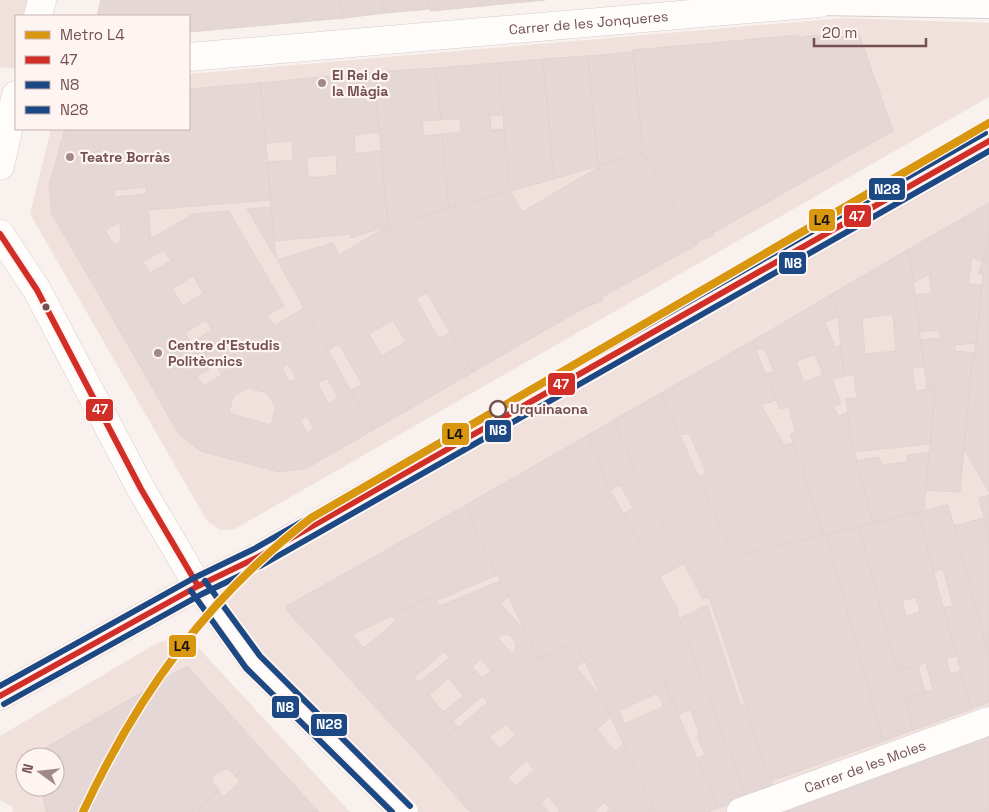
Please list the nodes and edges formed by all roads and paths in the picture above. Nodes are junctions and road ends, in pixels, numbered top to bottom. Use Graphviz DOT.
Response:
graph roads {
  1 [pos="42,0"];
  2 [pos="820,1"];
  3 [pos="989,6"];
  4 [pos="38,15"];
  5 [pos="190,57"];
  6 [pos="15,99"];
  7 [pos="989,141"];
  8 [pos="0,166"];
  9 [pos="1,230"];
  10 [pos="198,586"];
  11 [pos="0,696"];
  12 [pos="989,722"];
  13 [pos="404,812"];
  14 [pos="742,812"];
  1 -- 4 [label="main road"];
  2 -- 3 [label="street, Carrer de les Jonqueres"];
  2 -- 5 [label="main road, Carrer de les Jonqueres"];
  6 -- 8 [label="main road"];
  7 -- 10 [label="main road"];
  9 -- 10 [label="main road"];
  10 -- 11 [label="main road"];
  10 -- 13 [label="main road"];
  12 -- 14 [label="main road, Carrer de les Moles"];
}
